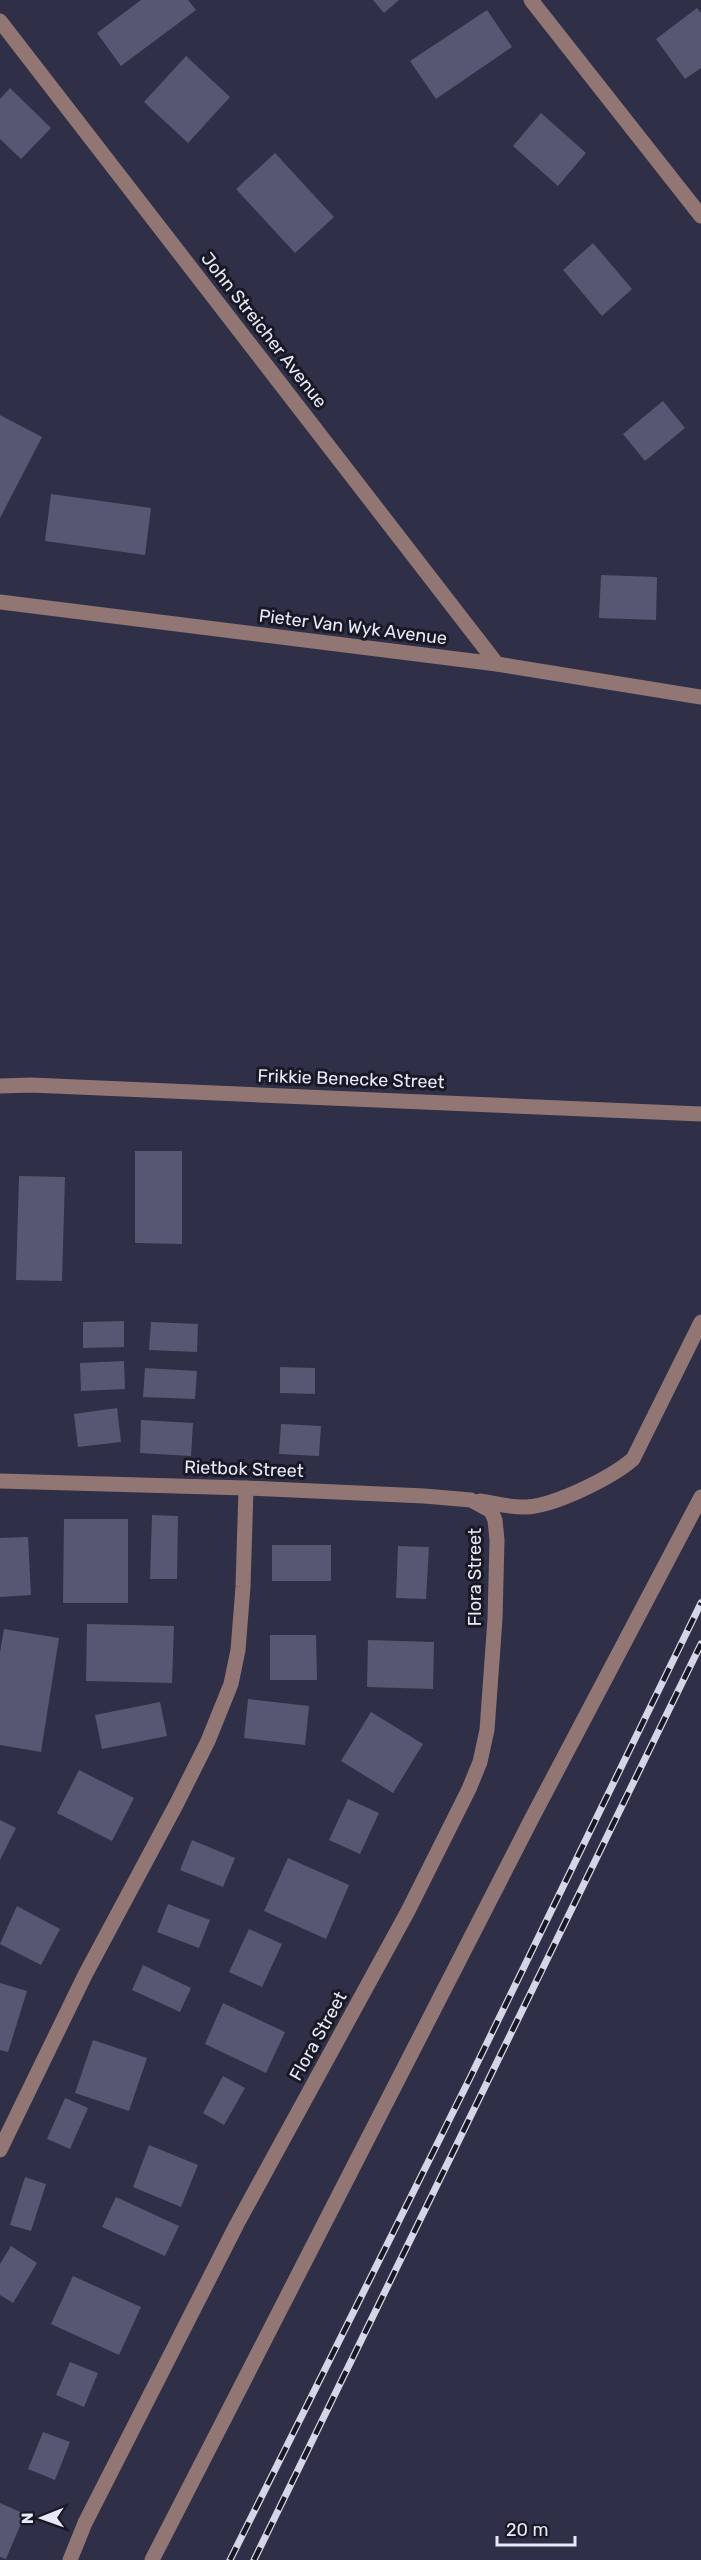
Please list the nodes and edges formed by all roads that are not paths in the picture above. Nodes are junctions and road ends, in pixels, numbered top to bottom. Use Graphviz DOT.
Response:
graph roads {
  1 [pos="531,0"];
  2 [pos="0,21"];
  3 [pos="701,216"];
  4 [pos="0,602"];
  5 [pos="497,664"];
  6 [pos="701,696"];
  7 [pos="0,1086"];
  8 [pos="701,1114"];
  9 [pos="701,1322"];
  10 [pos="0,1481"];
  11 [pos="246,1488"];
  12 [pos="701,1497"];
  13 [pos="478,1504"];
  14 [pos="0,2150"];
  15 [pos="70,2560"];
  16 [pos="152,2560"];
  1 -- 3 [label="street"];
  2 -- 5 [label="street, John Streicher Avenue"];
  4 -- 5 [label="street, Pieter Van Wyk Avenue"];
  5 -- 6 [label="street, Pieter Van Wyk Avenue"];
  7 -- 8 [label="street, Frikkie Benecke Street"];
  9 -- 13 [label="street, Rietbok Street"];
  10 -- 11 [label="street, Rietbok Street"];
  11 -- 13 [label="street, Rietbok Street"];
  11 -- 14 [label="street"];
  12 -- 16 [label="street"];
  13 -- 15 [label="street, Flora Street"];
}
